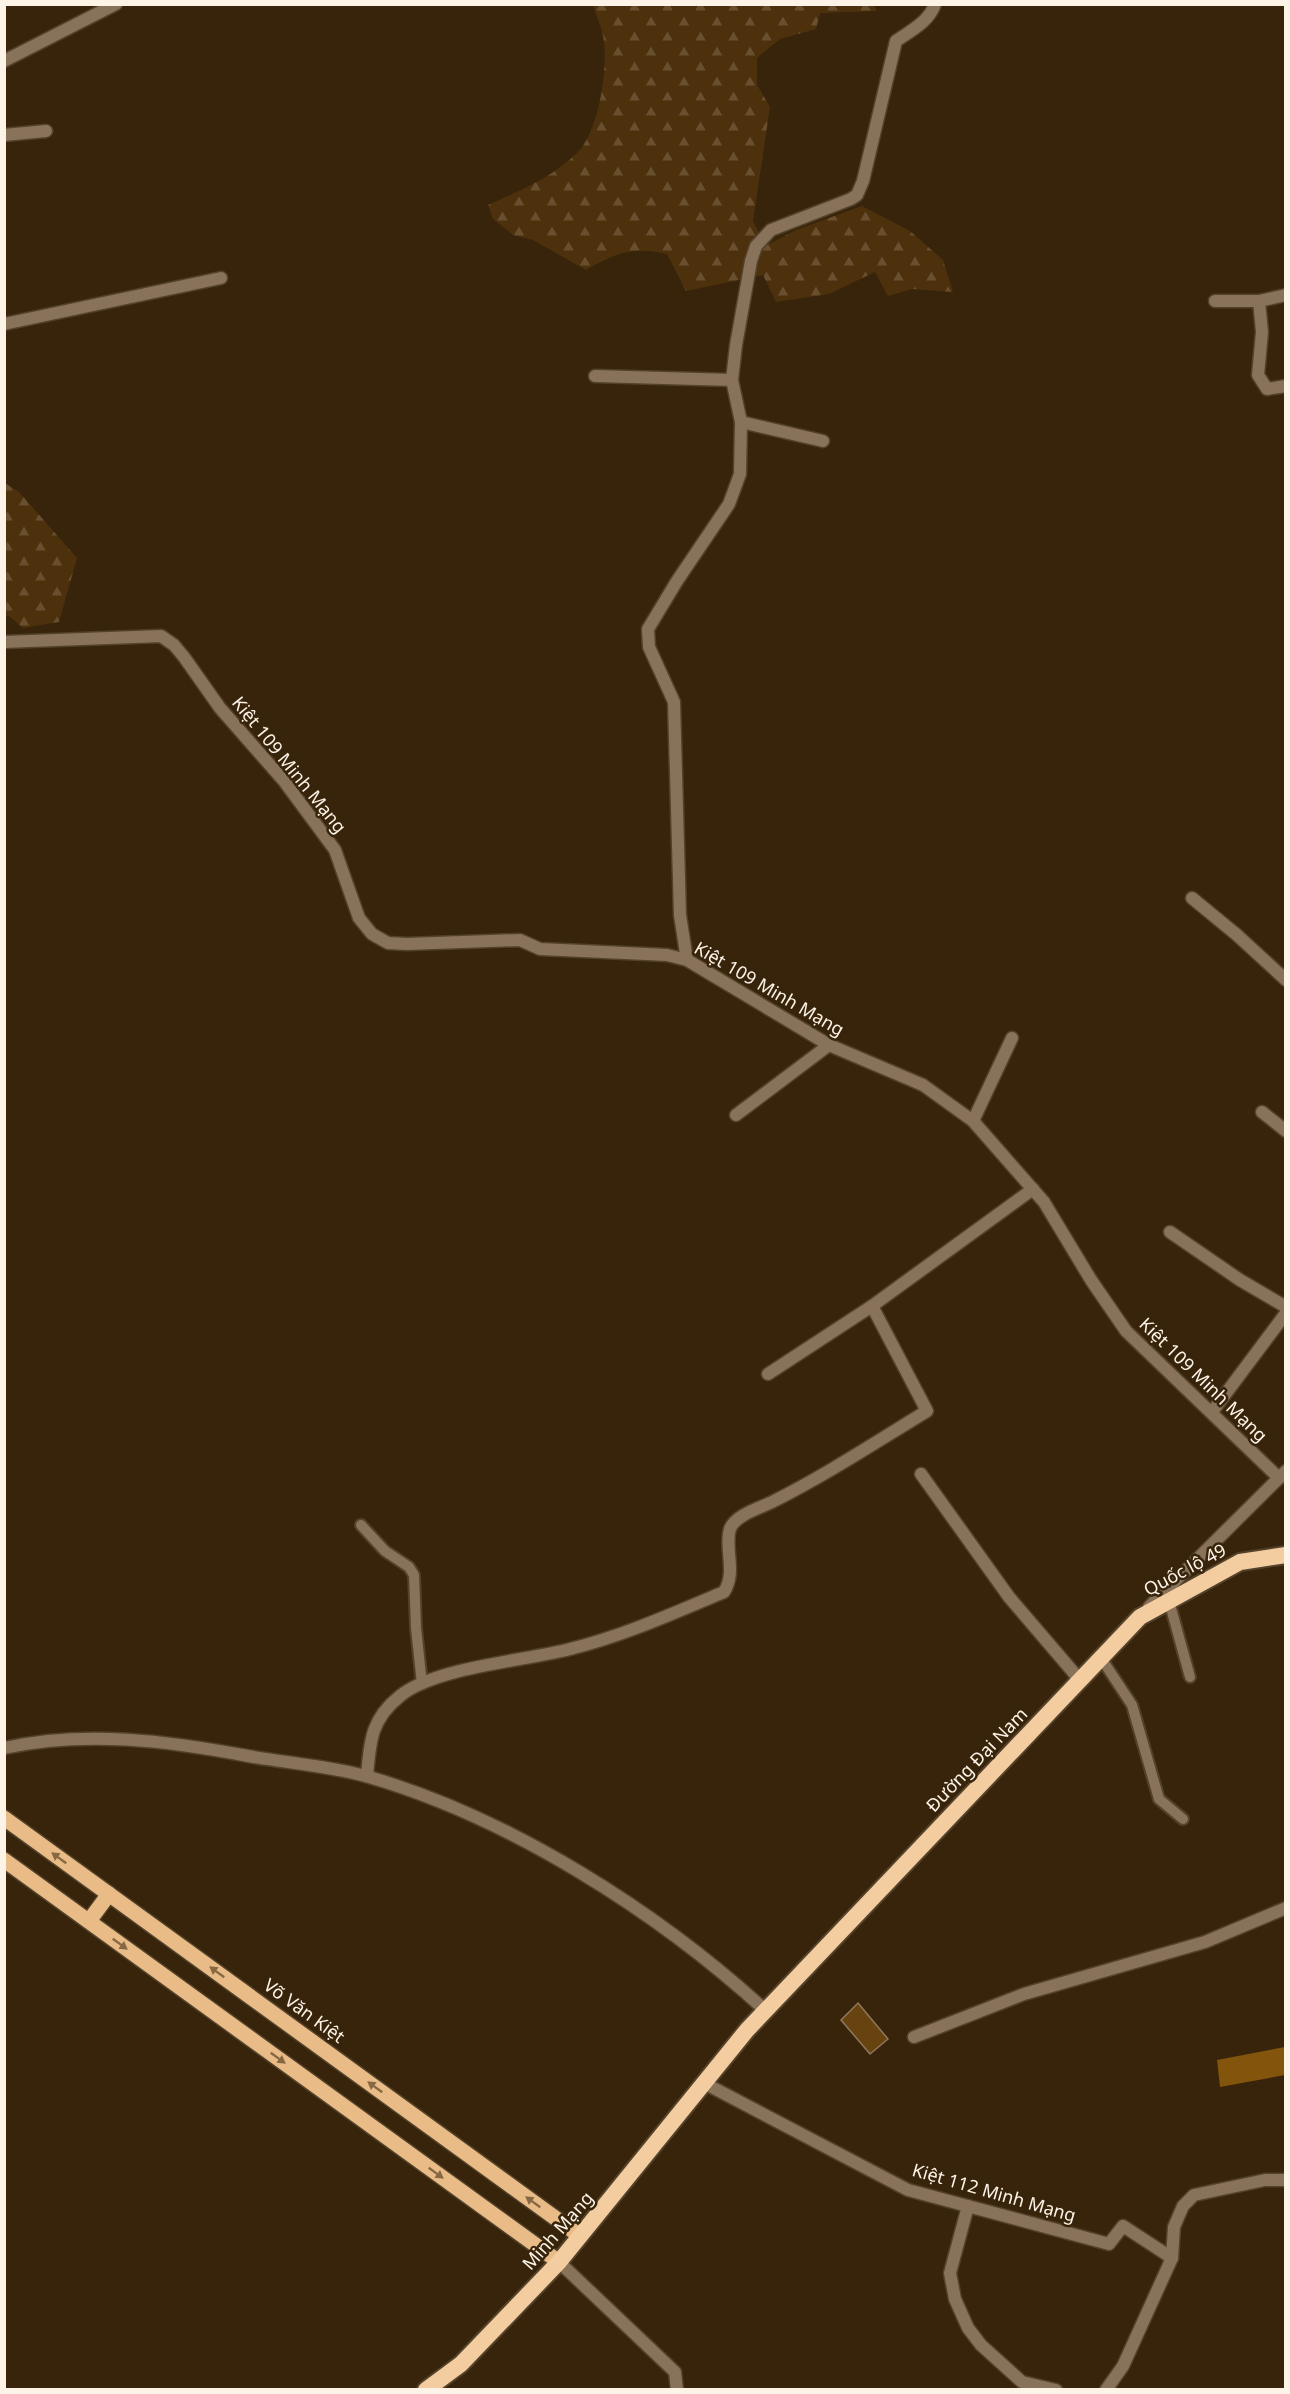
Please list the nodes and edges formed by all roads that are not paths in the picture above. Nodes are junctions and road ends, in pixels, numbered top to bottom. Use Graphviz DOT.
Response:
graph roads {
  1 [pos="116,4"];
  2 [pos="934,4"];
  3 [pos="4,61"];
  4 [pos="46,131"];
  5 [pos="4,135"];
  6 [pos="221,278"];
  7 [pos="1286,295"];
  8 [pos="1215,301"];
  9 [pos="1259,301"];
  10 [pos="4,324"];
  11 [pos="595,376"];
  12 [pos="732,380"];
  13 [pos="1286,386"];
  14 [pos="741,422"];
  15 [pos="823,441"];
  16 [pos="4,642"];
  17 [pos="1192,898"];
  18 [pos="687,960"];
  19 [pos="1286,980"];
  20 [pos="1012,1038"];
  21 [pos="829,1045"];
  22 [pos="1262,1112"];
  23 [pos="736,1115"];
  24 [pos="973,1121"];
  25 [pos="1286,1131"];
  26 [pos="1033,1189"];
  27 [pos="1170,1232"];
  28 [pos="872,1306"];
  29 [pos="1286,1307"];
  30 [pos="1286,1314"];
  31 [pos="768,1374"];
  32 [pos="1212,1412"];
  33 [pos="921,1474"];
  34 [pos="1282,1475"];
  35 [pos="361,1525"];
  36 [pos="1286,1555"];
  37 [pos="1169,1601"];
  38 [pos="1140,1617"];
  39 [pos="1101,1658"];
  40 [pos="1190,1677"];
  41 [pos="1080,1680"];
  42 [pos="422,1684"];
  43 [pos="4,1748"];
  44 [pos="368,1776"];
  45 [pos="4,1818"];
  46 [pos="1183,1819"];
  47 [pos="4,1860"];
  48 [pos="109,1894"];
  49 [pos="1286,1908"];
  50 [pos="89,1921"];
  51 [pos="766,2011"];
  52 [pos="914,2037"];
  53 [pos="704,2083"];
  54 [pos="1286,2180"];
  55 [pos="968,2206"];
  56 [pos="580,2236"];
  57 [pos="1172,2258"];
  58 [pos="559,2262"];
  59 [pos="426,2390"];
  60 [pos="677,2390"];
  61 [pos="1056,2390"];
  62 [pos="1106,2390"];
  1 -- 3 [label="street"];
  2 -- 12 [label="street"];
  4 -- 5 [label="street"];
  6 -- 10 [label="street"];
  7 -- 9 [label="street"];
  8 -- 9 [label="street"];
  9 -- 13 [label="street"];
  11 -- 12 [label="street"];
  12 -- 14 [label="street"];
  14 -- 15 [label="street"];
  14 -- 18 [label="street"];
  16 -- 18 [label="street, Kiệt 109 Minh Mạng"];
  17 -- 19 [label="street"];
  18 -- 21 [label="street, Kiệt 109 Minh Mạng"];
  20 -- 24 [label="street"];
  21 -- 23 [label="street"];
  21 -- 24 [label="street, Kiệt 109 Minh Mạng"];
  22 -- 25 [label="street"];
  24 -- 26 [label="street, Kiệt 109 Minh Mạng"];
  26 -- 28 [label="street"];
  26 -- 32 [label="street, Kiệt 109 Minh Mạng"];
  27 -- 29 [label="street"];
  28 -- 31 [label="street"];
  28 -- 42 [label="street"];
  30 -- 32 [label="street"];
  32 -- 34 [label="street, Kiệt 109 Minh Mạng"];
  33 -- 41 [label="street"];
  34 -- 38 [label="street, Đường Đại Nam"];
  35 -- 42 [label="lane"];
  36 -- 37 [label="highway, Quốc lộ 49"];
  37 -- 38 [label="highway, Quốc lộ 49"];
  37 -- 40 [label="lane"];
  38 -- 39 [label="highway, Đường Đại Nam"];
  39 -- 41 [label="highway, Đường Đại Nam"];
  39 -- 46 [label="lane"];
  41 -- 51 [label="highway, Đường Đại Nam"];
  42 -- 44 [label="street"];
  43 -- 44 [label="street"];
  44 -- 51 [label="street"];
  48 -- 45 [label="main road, Võ Văn Kiệt, one-way"];
  47 -- 50 [label="main road"];
  48 -- 50 [label="main road"];
  56 -- 48 [label="main road, Võ Văn Kiệt, one-way"];
  49 -- 52 [label="street"];
  50 -- 58 [label="main road, one-way"];
  51 -- 53 [label="highway, Đường Đại Nam"];
  53 -- 55 [label="street, Kiệt 112 Minh Mạng"];
  53 -- 56 [label="highway, Minh Mạng"];
  54 -- 57 [label="street"];
  55 -- 57 [label="street, Kiệt 112 Minh Mạng"];
  55 -- 61 [label="street"];
  56 -- 58 [label="highway, Minh Mạng"];
  57 -- 62 [label="street"];
  58 -- 59 [label="highway, Minh Mạng"];
  58 -- 60 [label="street"];
}
